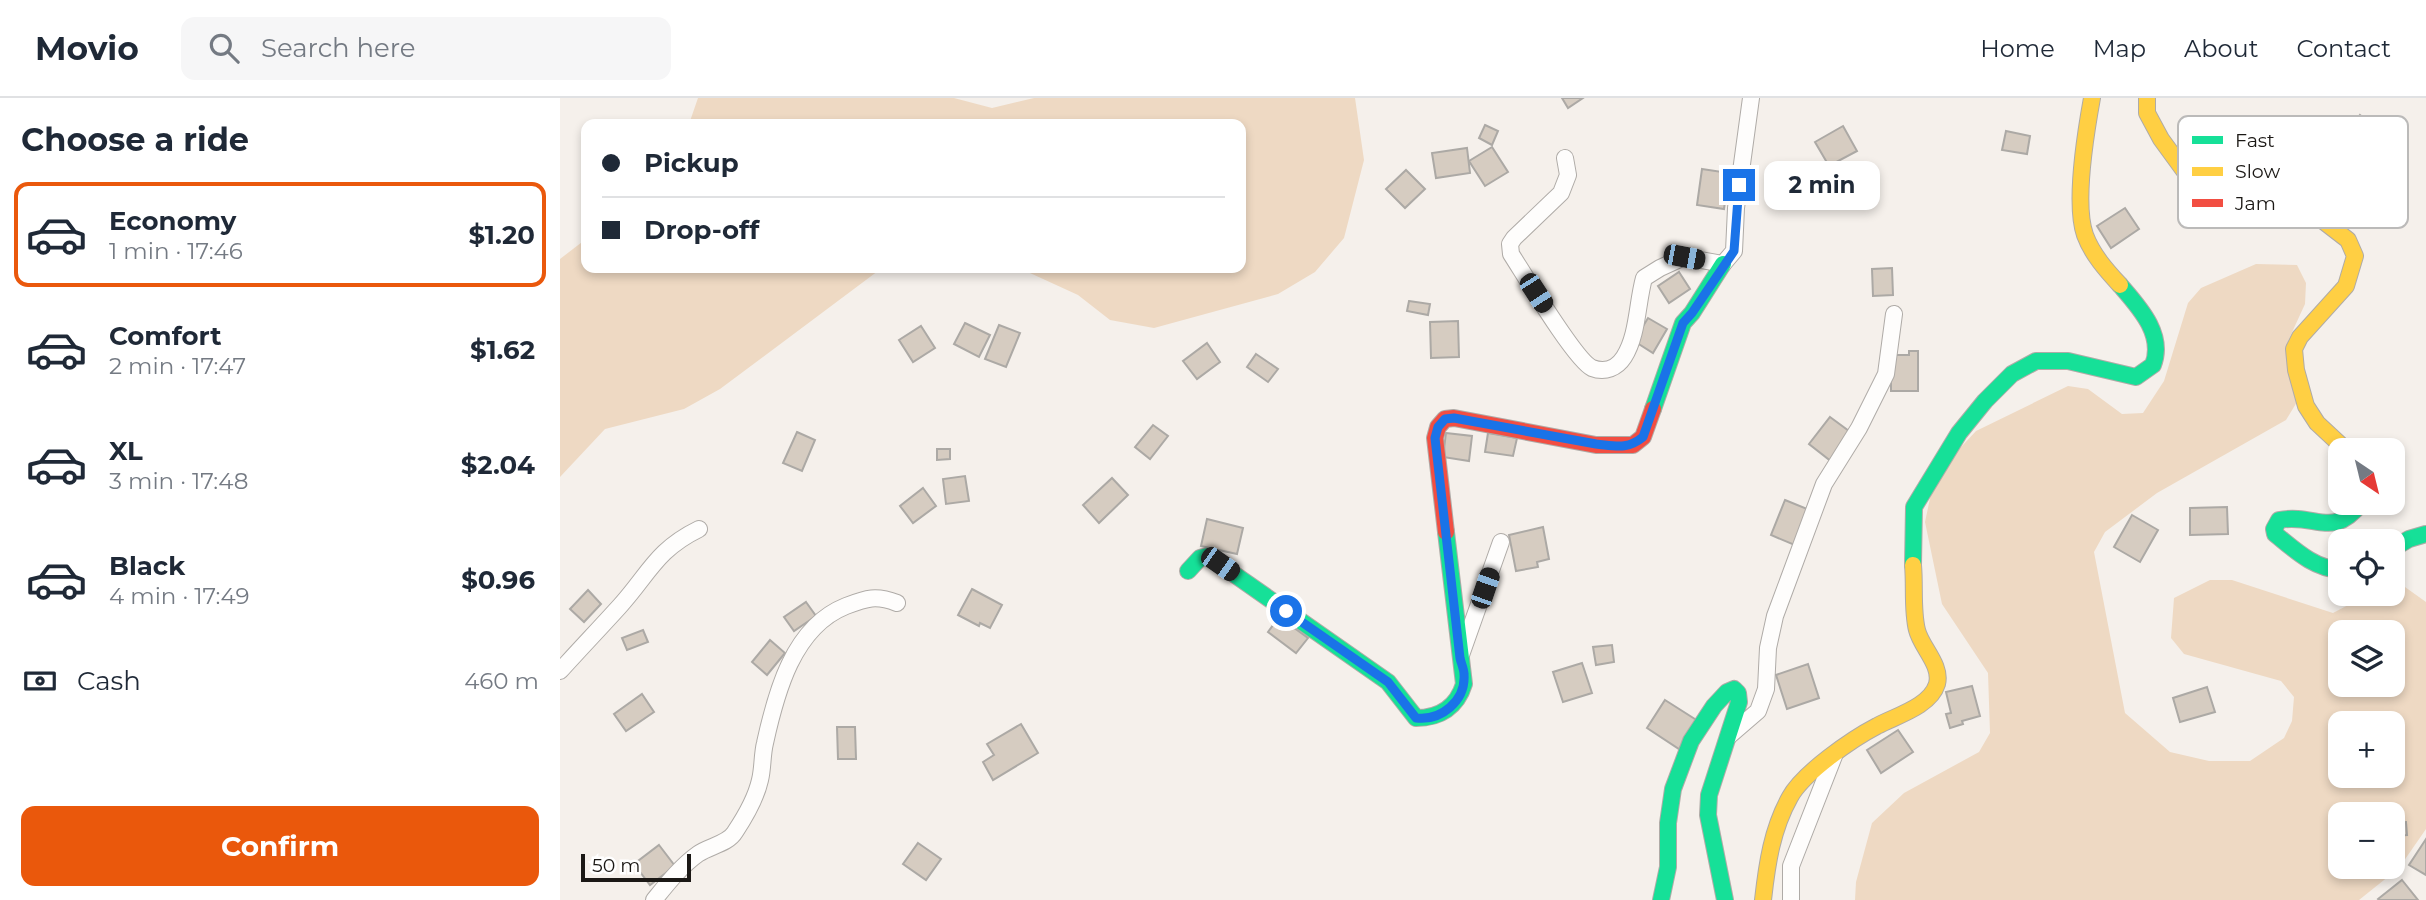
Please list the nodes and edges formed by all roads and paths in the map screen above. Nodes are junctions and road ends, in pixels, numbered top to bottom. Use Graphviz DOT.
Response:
graph roads {
  1 [pos="1751,98"];
  2 [pos="2092,98"];
  3 [pos="2147,98"];
  4 [pos="1565,158"];
  5 [pos="2178,162"];
  6 [pos="2332,228"];
  7 [pos="1723,264"];
  8 [pos="1894,314"];
  9 [pos="2333,438"];
  10 [pos="2354,515"];
  11 [pos="699,529"];
  12 [pos="2426,534"];
  13 [pos="2405,541"];
  14 [pos="1501,542"];
  15 [pos="2328,568"];
  16 [pos="1188,571"];
  17 [pos="897,603"];
  18 [pos="1460,658"];
  19 [pos="560,671"];
  20 [pos="1729,736"];
  21 [pos="1834,756"];
  22 [pos="654,900"];
  23 [pos="1661,900"];
  24 [pos="1725,900"];
  25 [pos="1763,900"];
  26 [pos="1791,900"];
  1 -- 7 [label="street"];
  2 -- 21 [label="street"];
  3 -- 5 [label="street"];
  4 -- 7 [label="street"];
  6 -- 9 [label="street"];
  7 -- 18 [label="street"];
  8 -- 20 [label="street"];
  10 -- 15 [label="street"];
  11 -- 19 [label="street"];
  12 -- 13 [label="street"];
  14 -- 18 [label="street"];
  16 -- 18 [label="street"];
  17 -- 22 [label="street"];
  20 -- 23 [label="street"];
  20 -- 24 [label="street"];
  21 -- 25 [label="street"];
  21 -- 26 [label="street"];
}
